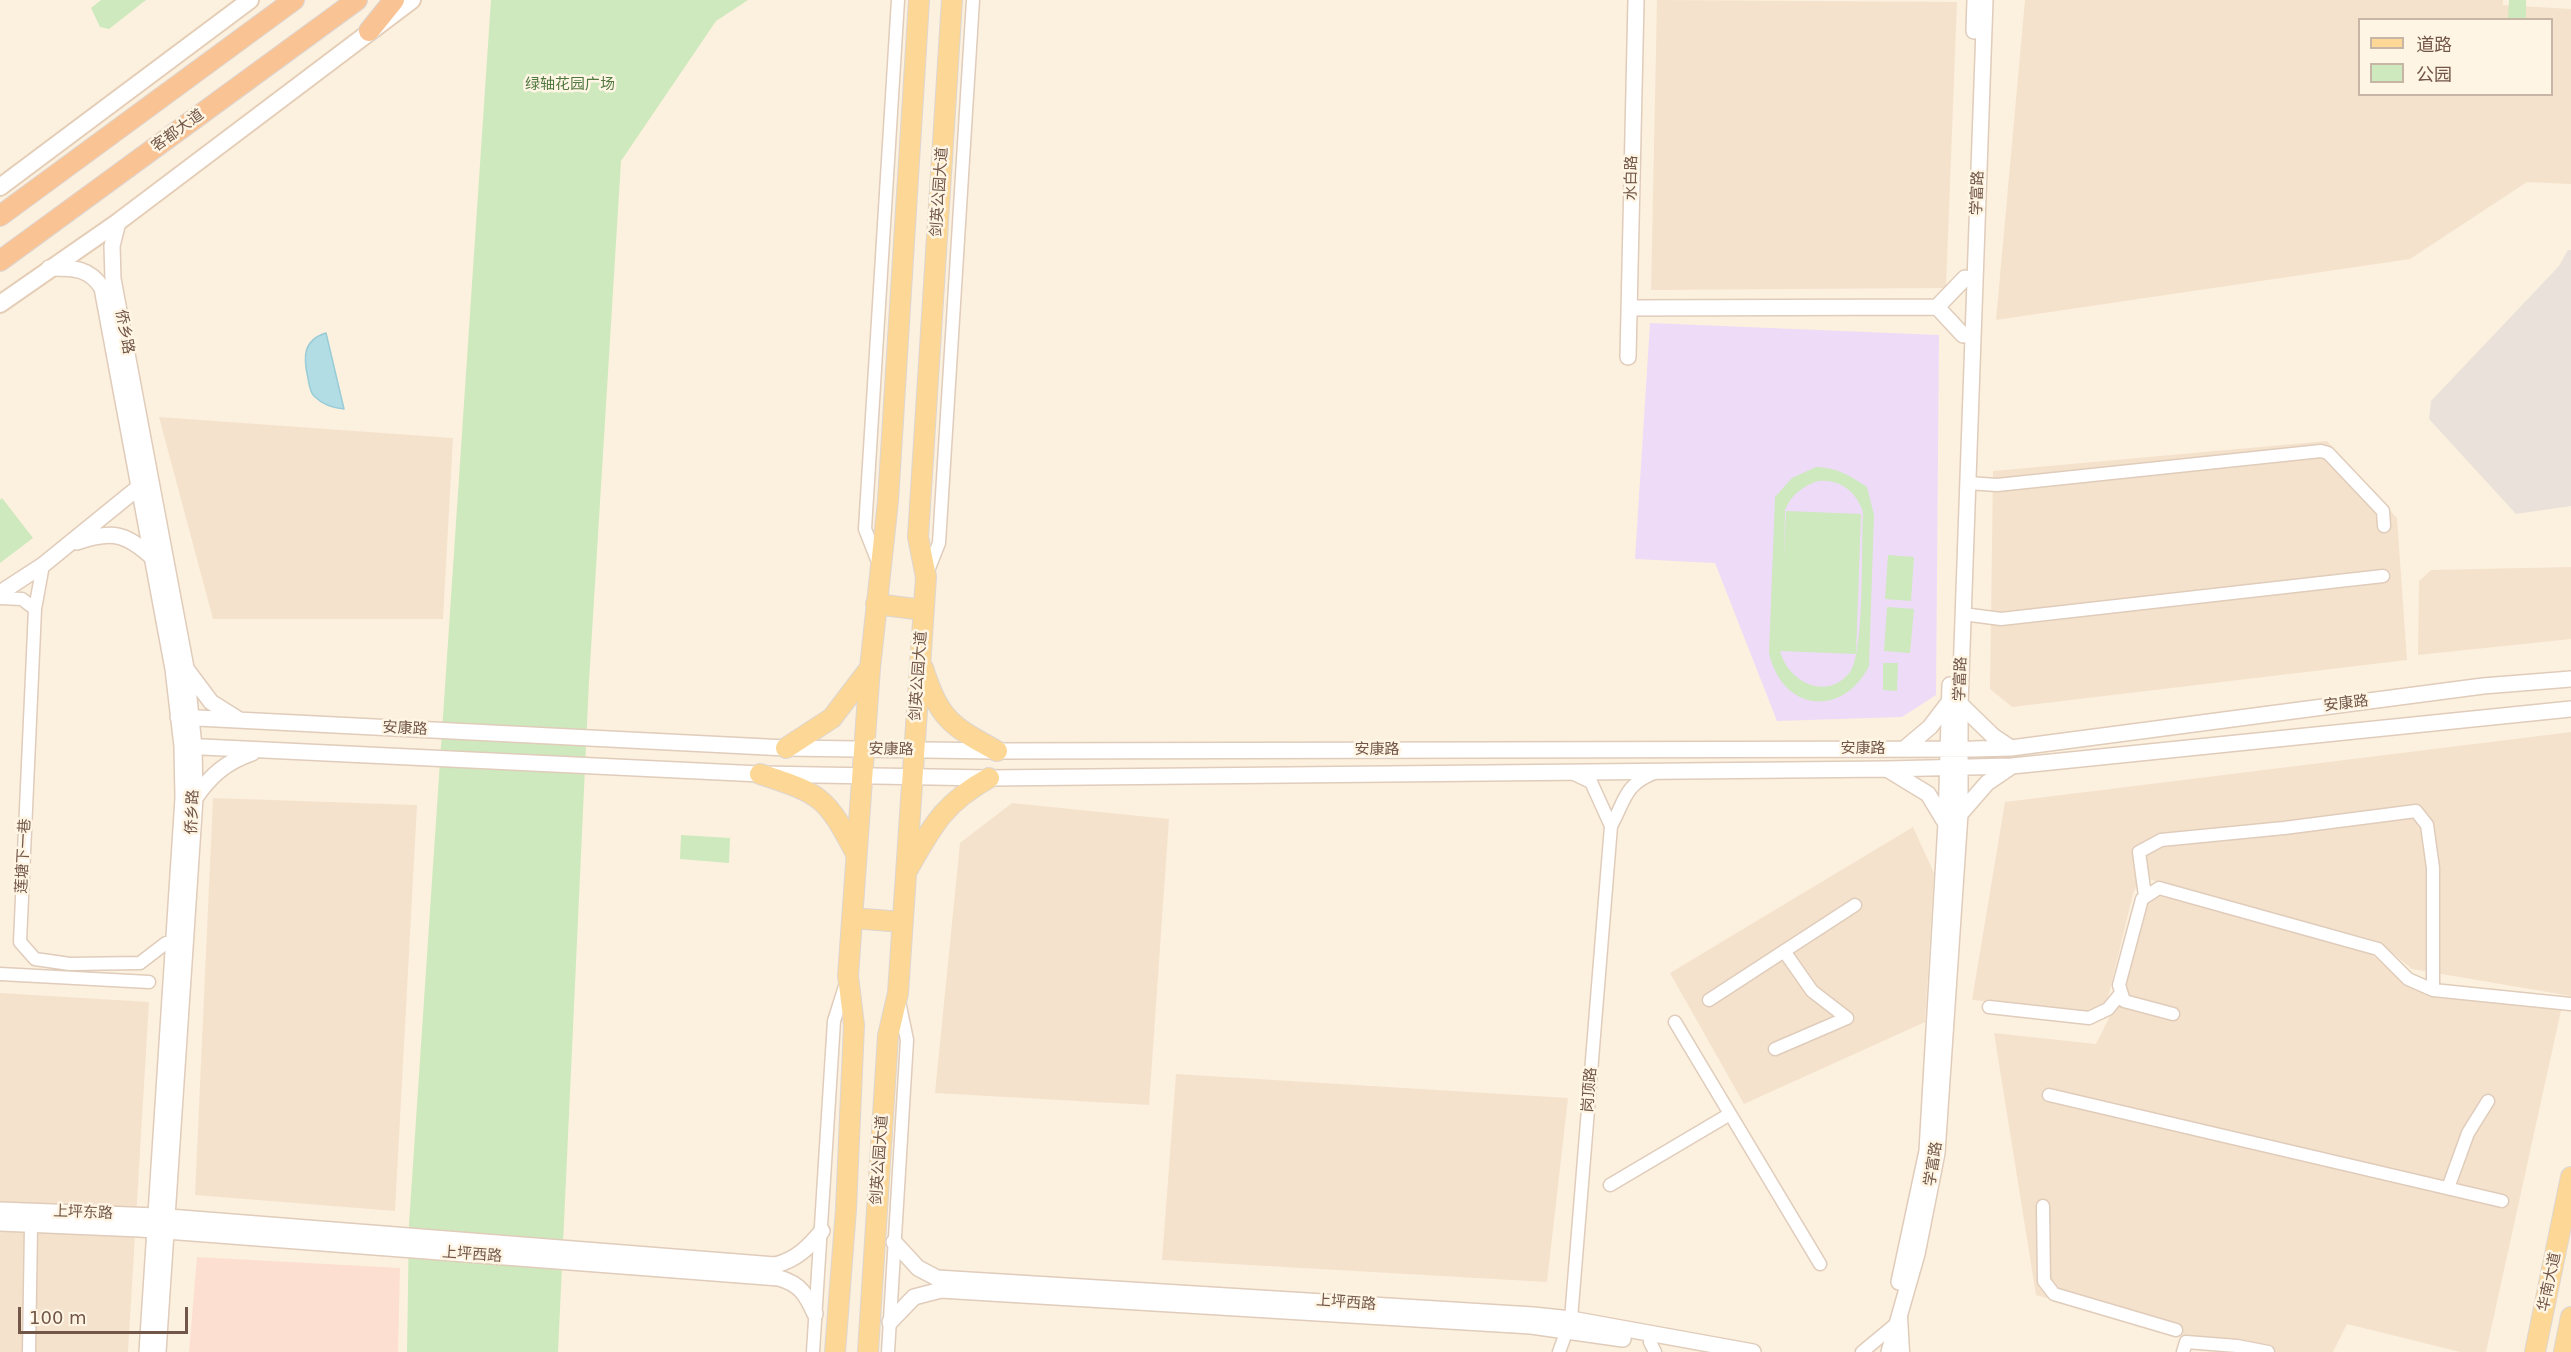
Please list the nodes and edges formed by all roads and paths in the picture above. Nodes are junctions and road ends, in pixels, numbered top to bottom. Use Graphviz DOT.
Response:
graph roads {
  1 [pos="250,0"];
  2 [pos="294,0"];
  3 [pos="357,0"];
  4 [pos="394,0"];
  5 [pos="412,0"];
  6 [pos="898,0"];
  7 [pos="919,0"];
  8 [pos="952,0"];
  9 [pos="973,0"];
  10 [pos="1636,0"];
  11 [pos="1975,0"];
  12 [pos="1985,0"];
  13 [pos="369,31"];
  14 [pos="916,40"];
  15 [pos="950,44"];
  16 [pos="0,187"];
  17 [pos="0,216"];
  18 [pos="118,222"];
  19 [pos="0,261"];
  20 [pos="49,268"];
  21 [pos="1965,278"];
  22 [pos="108,283"];
  23 [pos="0,304"];
  24 [pos="1937,307"];
  25 [pos="1629,308"];
  26 [pos="1963,335"];
  27 [pos="1628,357"];
  28 [pos="1968,483"];
  29 [pos="139,487"];
  30 [pos="2384,526"];
  31 [pos="69,545"];
  32 [pos="153,558"];
  33 [pos="44,565"];
  34 [pos="880,567"];
  35 [pos="2383,576"];
  36 [pos="926,577"];
  37 [pos="0,593"];
  38 [pos="0,598"];
  39 [pos="876,604"];
  40 [pos="35,609"];
  41 [pos="923,610"];
  42 [pos="1963,614"];
  43 [pos="920,659"];
  44 [pos="186,668"];
  45 [pos="870,668"];
  46 [pos="2571,679"];
  47 [pos="1955,703"];
  48 [pos="2571,710"];
  49 [pos="185,718"];
  50 [pos="244,722"];
  51 [pos="276,723"];
  52 [pos="188,747"];
  53 [pos="786,748"];
  54 [pos="2011,748"];
  55 [pos="864,749"];
  56 [pos="1837,749"];
  57 [pos="1904,749"];
  58 [pos="1948,749"];
  59 [pos="914,750"];
  60 [pos="257,751"];
  61 [pos="274,751"];
  62 [pos="998,751"];
  63 [pos="2012,766"];
  64 [pos="1954,768"];
  65 [pos="1887,769"];
  66 [pos="1836,770"];
  67 [pos="1658,771"];
  68 [pos="1571,772"];
  69 [pos="760,774"];
  70 [pos="862,776"];
  71 [pos="912,776"];
  72 [pos="989,778"];
  73 [pos="195,798"];
  74 [pos="1960,814"];
  75 [pos="1946,823"];
  76 [pos="1611,826"];
  77 [pos="856,855"];
  78 [pos="905,874"];
  79 [pos="2145,896"];
  80 [pos="1855,905"];
  81 [pos="852,918"];
  82 [pos="902,922"];
  83 [pos="166,943"];
  84 [pos="1784,951"];
  85 [pos="0,974"];
  86 [pos="848,976"];
  87 [pos="149,982"];
  88 [pos="2433,990"];
  89 [pos="898,993"];
  90 [pos="2121,993"];
  91 [pos="1709,1000"];
  92 [pos="2571,1004"];
  93 [pos="1989,1007"];
  94 [pos="2173,1014"];
  95 [pos="1675,1022"];
  96 [pos="1775,1049"];
  97 [pos="2049,1095"];
  98 [pos="2487,1101"];
  99 [pos="1730,1114"];
  100 [pos="2571,1177"];
  101 [pos="1610,1185"];
  102 [pos="2448,1188"];
  103 [pos="2502,1201"];
  104 [pos="2043,1206"];
  105 [pos="0,1210"];
  106 [pos="0,1223"];
  107 [pos="161,1223"];
  108 [pos="31,1227"];
  109 [pos="822,1231"];
  110 [pos="894,1242"];
  111 [pos="1820,1264"];
  112 [pos="777,1271"];
  113 [pos="939,1284"];
  114 [pos="815,1314"];
  115 [pos="2571,1317"];
  116 [pos="1898,1318"];
  117 [pos="890,1322"];
  118 [pos="1568,1325"];
  119 [pos="2176,1330"];
  120 [pos="1652,1347"];
  121 [pos="29,1352"];
  122 [pos="147,1352"];
  123 [pos="158,1352"];
  124 [pos="813,1352"];
  125 [pos="835,1352"];
  126 [pos="868,1352"];
  127 [pos="888,1352"];
  128 [pos="1558,1352"];
  129 [pos="1706,1352"];
  130 [pos="1753,1352"];
  131 [pos="1862,1352"];
  132 [pos="1885,1352"];
  133 [pos="1889,1352"];
  134 [pos="1904,1352"];
  135 [pos="2182,1352"];
  136 [pos="2268,1352"];
  137 [pos="2535,1352"];
  138 [pos="2564,1352"];
  1 -- 16 [label="main road"];
  2 -- 17 [label="highway"];
  3 -- 19 [label="highway, 客都大道"];
  4 -- 13 [label="highway"];
  5 -- 13 [label="main road"];
  6 -- 34 [label="street"];
  7 -- 14 [label="main road, 剑英公园大道"];
  8 -- 15 [label="main road, 剑英公园大道"];
  9 -- 36 [label="street"];
  10 -- 25 [label="street, 水白路"];
  11 -- 21 [label="street, 学富路"];
  12 -- 28 [label="street, 学富路"];
  13 -- 18 [label="main road"];
  14 -- 15 [label="main road"];
  14 -- 34 [label="main road, 剑英公园大道"];
  15 -- 36 [label="main road, 剑英公园大道"];
  18 -- 20 [label="main road"];
  18 -- 22 [label="street"];
  20 -- 22 [label="street"];
  20 -- 23 [label="main road"];
  21 -- 24 [label="street"];
  21 -- 26 [label="street, 学富路"];
  22 -- 29 [label="street, 侨乡路"];
  22 -- 44 [label="street, 侨乡路"];
  24 -- 25 [label="street"];
  24 -- 26 [label="street"];
  25 -- 27 [label="street, 水白路"];
  26 -- 47 [label="street, 学富路"];
  28 -- 30 [label="street"];
  28 -- 42 [label="street, 学富路"];
  29 -- 31 [label="street"];
  29 -- 32 [label="street, 侨乡路"];
  31 -- 32 [label="street"];
  31 -- 33 [label="street"];
  32 -- 49 [label="street, 侨乡路"];
  33 -- 37 [label="street"];
  33 -- 40 [label="street, 莲塘下一巷"];
  34 -- 39 [label="main road, 剑英公园大道"];
  35 -- 42 [label="street"];
  36 -- 41 [label="main road, 剑英公园大道"];
  38 -- 40 [label="street"];
  39 -- 41 [label="main road"];
  39 -- 45 [label="main road, 剑英公园大道"];
  40 -- 83 [label="street, 莲塘下一巷"];
  41 -- 43 [label="main road, 剑英公园大道"];
  42 -- 47 [label="street, 学富路"];
  43 -- 59 [label="main road, 剑英公园大道"];
  43 -- 62 [label="main road"];
  44 -- 49 [label="street, 侨乡路"];
  44 -- 50 [label="street"];
  45 -- 53 [label="main road"];
  45 -- 55 [label="main road, 剑英公园大道"];
  46 -- 54 [label="street, 安康路"];
  47 -- 54 [label="street"];
  47 -- 57 [label="street"];
  47 -- 58 [label="street, 学富路"];
  47 -- 64 [label="street, 学富路"];
  48 -- 63 [label="street, 安康路"];
  49 -- 50 [label="street, 安康路"];
  49 -- 52 [label="street, 侨乡路"];
  50 -- 51 [label="street, 安康路"];
  51 -- 53 [label="street, 安康路"];
  51 -- 61 [label="street"];
  52 -- 60 [label="street, 安康路"];
  52 -- 73 [label="street, 侨乡路"];
  52 -- 107 [label="street, 侨乡路"];
  53 -- 55 [label="street, 安康路"];
  54 -- 58 [label="street, 安康路"];
  55 -- 59 [label="street, 安康路"];
  55 -- 70 [label="main road, 剑英公园大道"];
  56 -- 57 [label="street, 安康路"];
  56 -- 62 [label="street, 安康路"];
  56 -- 66 [label="street"];
  57 -- 58 [label="street, 安康路"];
  58 -- 64 [label="street, 学富路"];
  59 -- 62 [label="street, 安康路"];
  59 -- 71 [label="main road, 剑英公园大道"];
  60 -- 61 [label="street, 安康路"];
  60 -- 73 [label="street"];
  61 -- 69 [label="street, 安康路"];
  63 -- 64 [label="street, 安康路"];
  63 -- 74 [label="street"];
  64 -- 65 [label="street, 安康路"];
  64 -- 74 [label="street, 学富路"];
  64 -- 75 [label="street, 学富路"];
  65 -- 66 [label="street, 安康路"];
  65 -- 75 [label="street"];
  66 -- 67 [label="street, 安康路"];
  67 -- 68 [label="street, 安康路"];
  67 -- 76 [label="street"];
  68 -- 72 [label="street, 安康路"];
  68 -- 76 [label="street"];
  69 -- 70 [label="street, 安康路"];
  69 -- 77 [label="main road"];
  70 -- 71 [label="street, 安康路"];
  70 -- 77 [label="main road, 剑英公园大道"];
  71 -- 72 [label="street, 安康路"];
  71 -- 78 [label="main road, 剑英公园大道"];
  72 -- 78 [label="main road"];
  73 -- 107 [label="street, 侨乡路"];
  74 -- 116 [label="street, 学富路"];
  75 -- 132 [label="street, 学富路"];
  76 -- 118 [label="street, 岗顶路"];
  77 -- 81 [label="main road, 剑英公园大道"];
  78 -- 82 [label="main road, 剑英公园大道"];
  79 -- 88 [label="street"];
  79 -- 88 [label="street"];
  79 -- 90 [label="street"];
  80 -- 84 [label="street"];
  81 -- 82 [label="main road"];
  81 -- 86 [label="main road, 剑英公园大道"];
  82 -- 89 [label="main road, 剑英公园大道"];
  84 -- 91 [label="street"];
  84 -- 96 [label="street"];
  85 -- 87 [label="street"];
  86 -- 109 [label="street"];
  86 -- 125 [label="main road, 剑英公园大道"];
  88 -- 92 [label="street"];
  89 -- 110 [label="street"];
  89 -- 126 [label="main road, 剑英公园大道"];
  90 -- 93 [label="street"];
  90 -- 94 [label="street"];
  95 -- 99 [label="street"];
  97 -- 102 [label="street"];
  98 -- 102 [label="street"];
  99 -- 101 [label="street"];
  99 -- 111 [label="street"];
  100 -- 137 [label="main road, 华南大道"];
  102 -- 103 [label="street"];
  104 -- 119 [label="street"];
  105 -- 107 [label="street, 上坪东路"];
  106 -- 107 [label="street, 上坪东路"];
  107 -- 112 [label="street, 上坪西路"];
  107 -- 122 [label="street, 侨乡路"];
  107 -- 123 [label="street, 侨乡路"];
  108 -- 121 [label="street"];
  109 -- 112 [label="street"];
  109 -- 114 [label="street"];
  110 -- 113 [label="street"];
  110 -- 117 [label="street"];
  112 -- 114 [label="street"];
  113 -- 117 [label="street"];
  113 -- 118 [label="street, 上坪西路"];
  114 -- 124 [label="street"];
  115 -- 138 [label="main road, 华南大道"];
  116 -- 131 [label="street"];
  116 -- 133 [label="street, 学富路"];
  116 -- 134 [label="street"];
  117 -- 127 [label="street"];
  118 -- 120 [label="street, 上坪西路"];
  118 -- 128 [label="street, 岗顶路"];
  118 -- 130 [label="street, 上坪西路"];
  120 -- 129 [label="street, 上坪西路"];
  135 -- 136 [label="street"];
}
